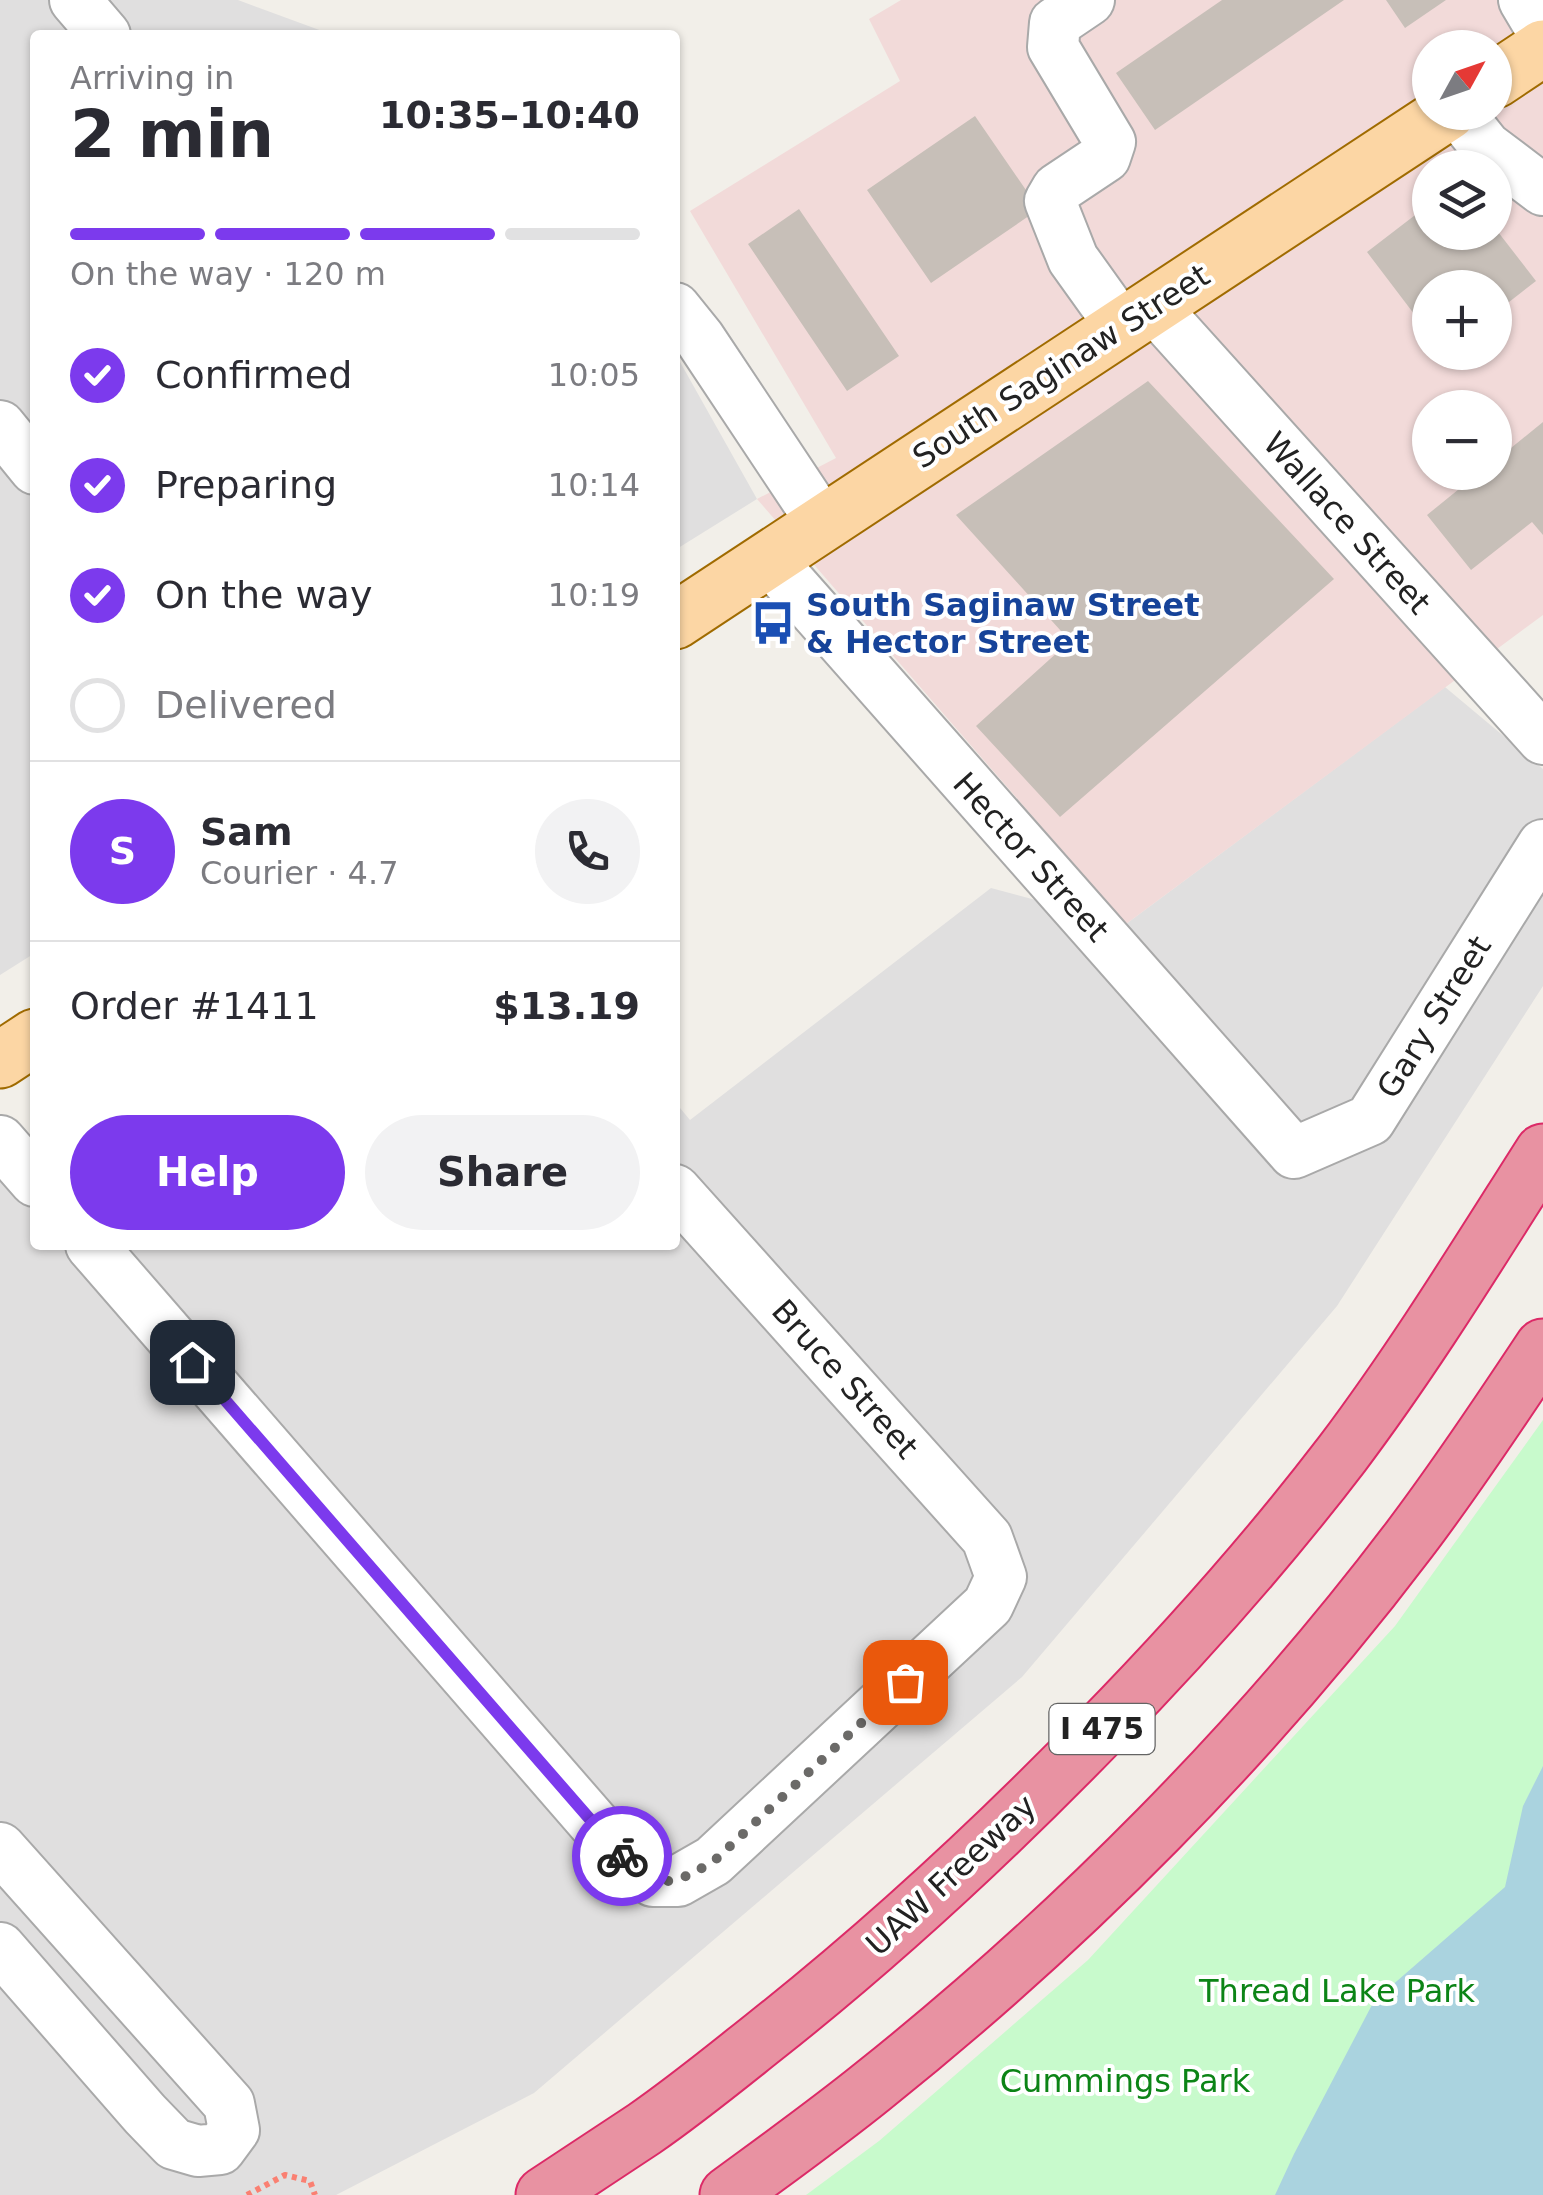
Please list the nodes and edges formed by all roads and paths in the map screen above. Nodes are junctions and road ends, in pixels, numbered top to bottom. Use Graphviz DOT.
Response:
graph roads {
  1 [pos="1089,0"];
  2 [pos="1524,0"];
  3 [pos="1543,32"];
  4 [pos="1543,48"];
  5 [pos="1512,69"];
  6 [pos="1421,130"];
  7 [pos="1472,130"];
  8 [pos="1543,190"];
  9 [pos="680,314"];
  10 [pos="1137,316"];
  11 [pos="0,426"];
  12 [pos="30,463"];
  13 [pos="824,524"];
  14 [pos="770,560"];
  15 [pos="680,618"];
  16 [pos="1543,739"];
  17 [pos="1543,845"];
  18 [pos="30,1040"];
  19 [pos="0,1060"];
  20 [pos="0,1141"];
  21 [pos="1543,1152"];
  22 [pos="1294,1153"];
  23 [pos="30,1175"];
  24 [pos="680,1196"];
  25 [pos="95,1250"];
  26 [pos="1543,1347"];
  27 [pos="0,1848"];
  28 [pos="0,1948"];
  29 [pos="247,2195"];
  30 [pos="315,2195"];
  31 [pos="544,2195"];
  32 [pos="728,2195"];
  1 -- 10 [label="street, Wallace Street"];
  2 -- 3 [label="street"];
  4 -- 5 [label="main road"];
  6 -- 10 [label="main road, South Saginaw Street"];
  7 -- 8 [label="street"];
  9 -- 13 [label="street"];
  10 -- 13 [label="main road, South Saginaw Street"];
  10 -- 16 [label="street, Wallace Street"];
  11 -- 12 [label="street"];
  13 -- 14 [label="main road, South Saginaw Street"];
  14 -- 15 [label="main road, South Saginaw Street"];
  14 -- 22 [label="street, Hector Street"];
  17 -- 22 [label="street, Gary Street"];
  18 -- 19 [label="main road"];
  20 -- 23 [label="street"];
  21 -- 31 [label="highway, UAW Freeway / I 475"];
  24 -- 25 [label="street, Bruce Street"];
  26 -- 32 [label="highway"];
  27 -- 28 [label="street"];
  29 -- 30 [label="path"];
}
